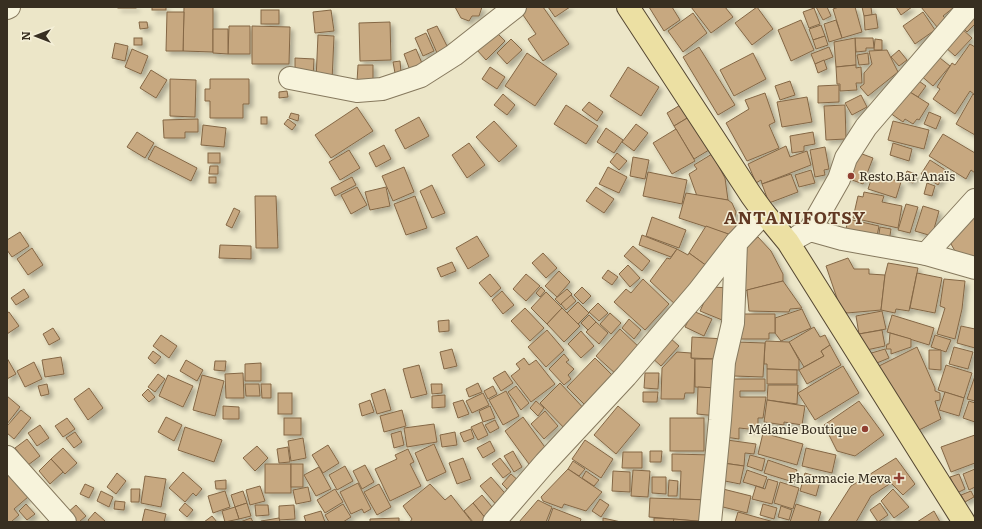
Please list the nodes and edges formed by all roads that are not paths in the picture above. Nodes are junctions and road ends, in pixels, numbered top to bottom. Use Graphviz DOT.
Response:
graph roads {
  1 [pos="515,7"];
  2 [pos="628,7"];
  3 [pos="969,7"];
  4 [pos="290,78"];
  5 [pos="975,200"];
  6 [pos="764,213"];
  7 [pos="810,230"];
  8 [pos="736,242"];
  9 [pos="788,242"];
  10 [pos="926,254"];
  11 [pos="975,268"];
  12 [pos="7,457"];
  13 [pos="65,522"];
  14 [pos="494,522"];
  15 [pos="710,522"];
  16 [pos="964,522"];
  1 -- 4 [label="street"];
  2 -- 6 [label="main road"];
  3 -- 7 [label="street"];
  5 -- 10 [label="street"];
  6 -- 8 [label="street"];
  6 -- 9 [label="main road"];
  7 -- 9 [label="street"];
  7 -- 10 [label="street"];
  8 -- 14 [label="street"];
  8 -- 15 [label="street"];
  9 -- 16 [label="main road"];
  10 -- 11 [label="street"];
  12 -- 13 [label="street"];
}
